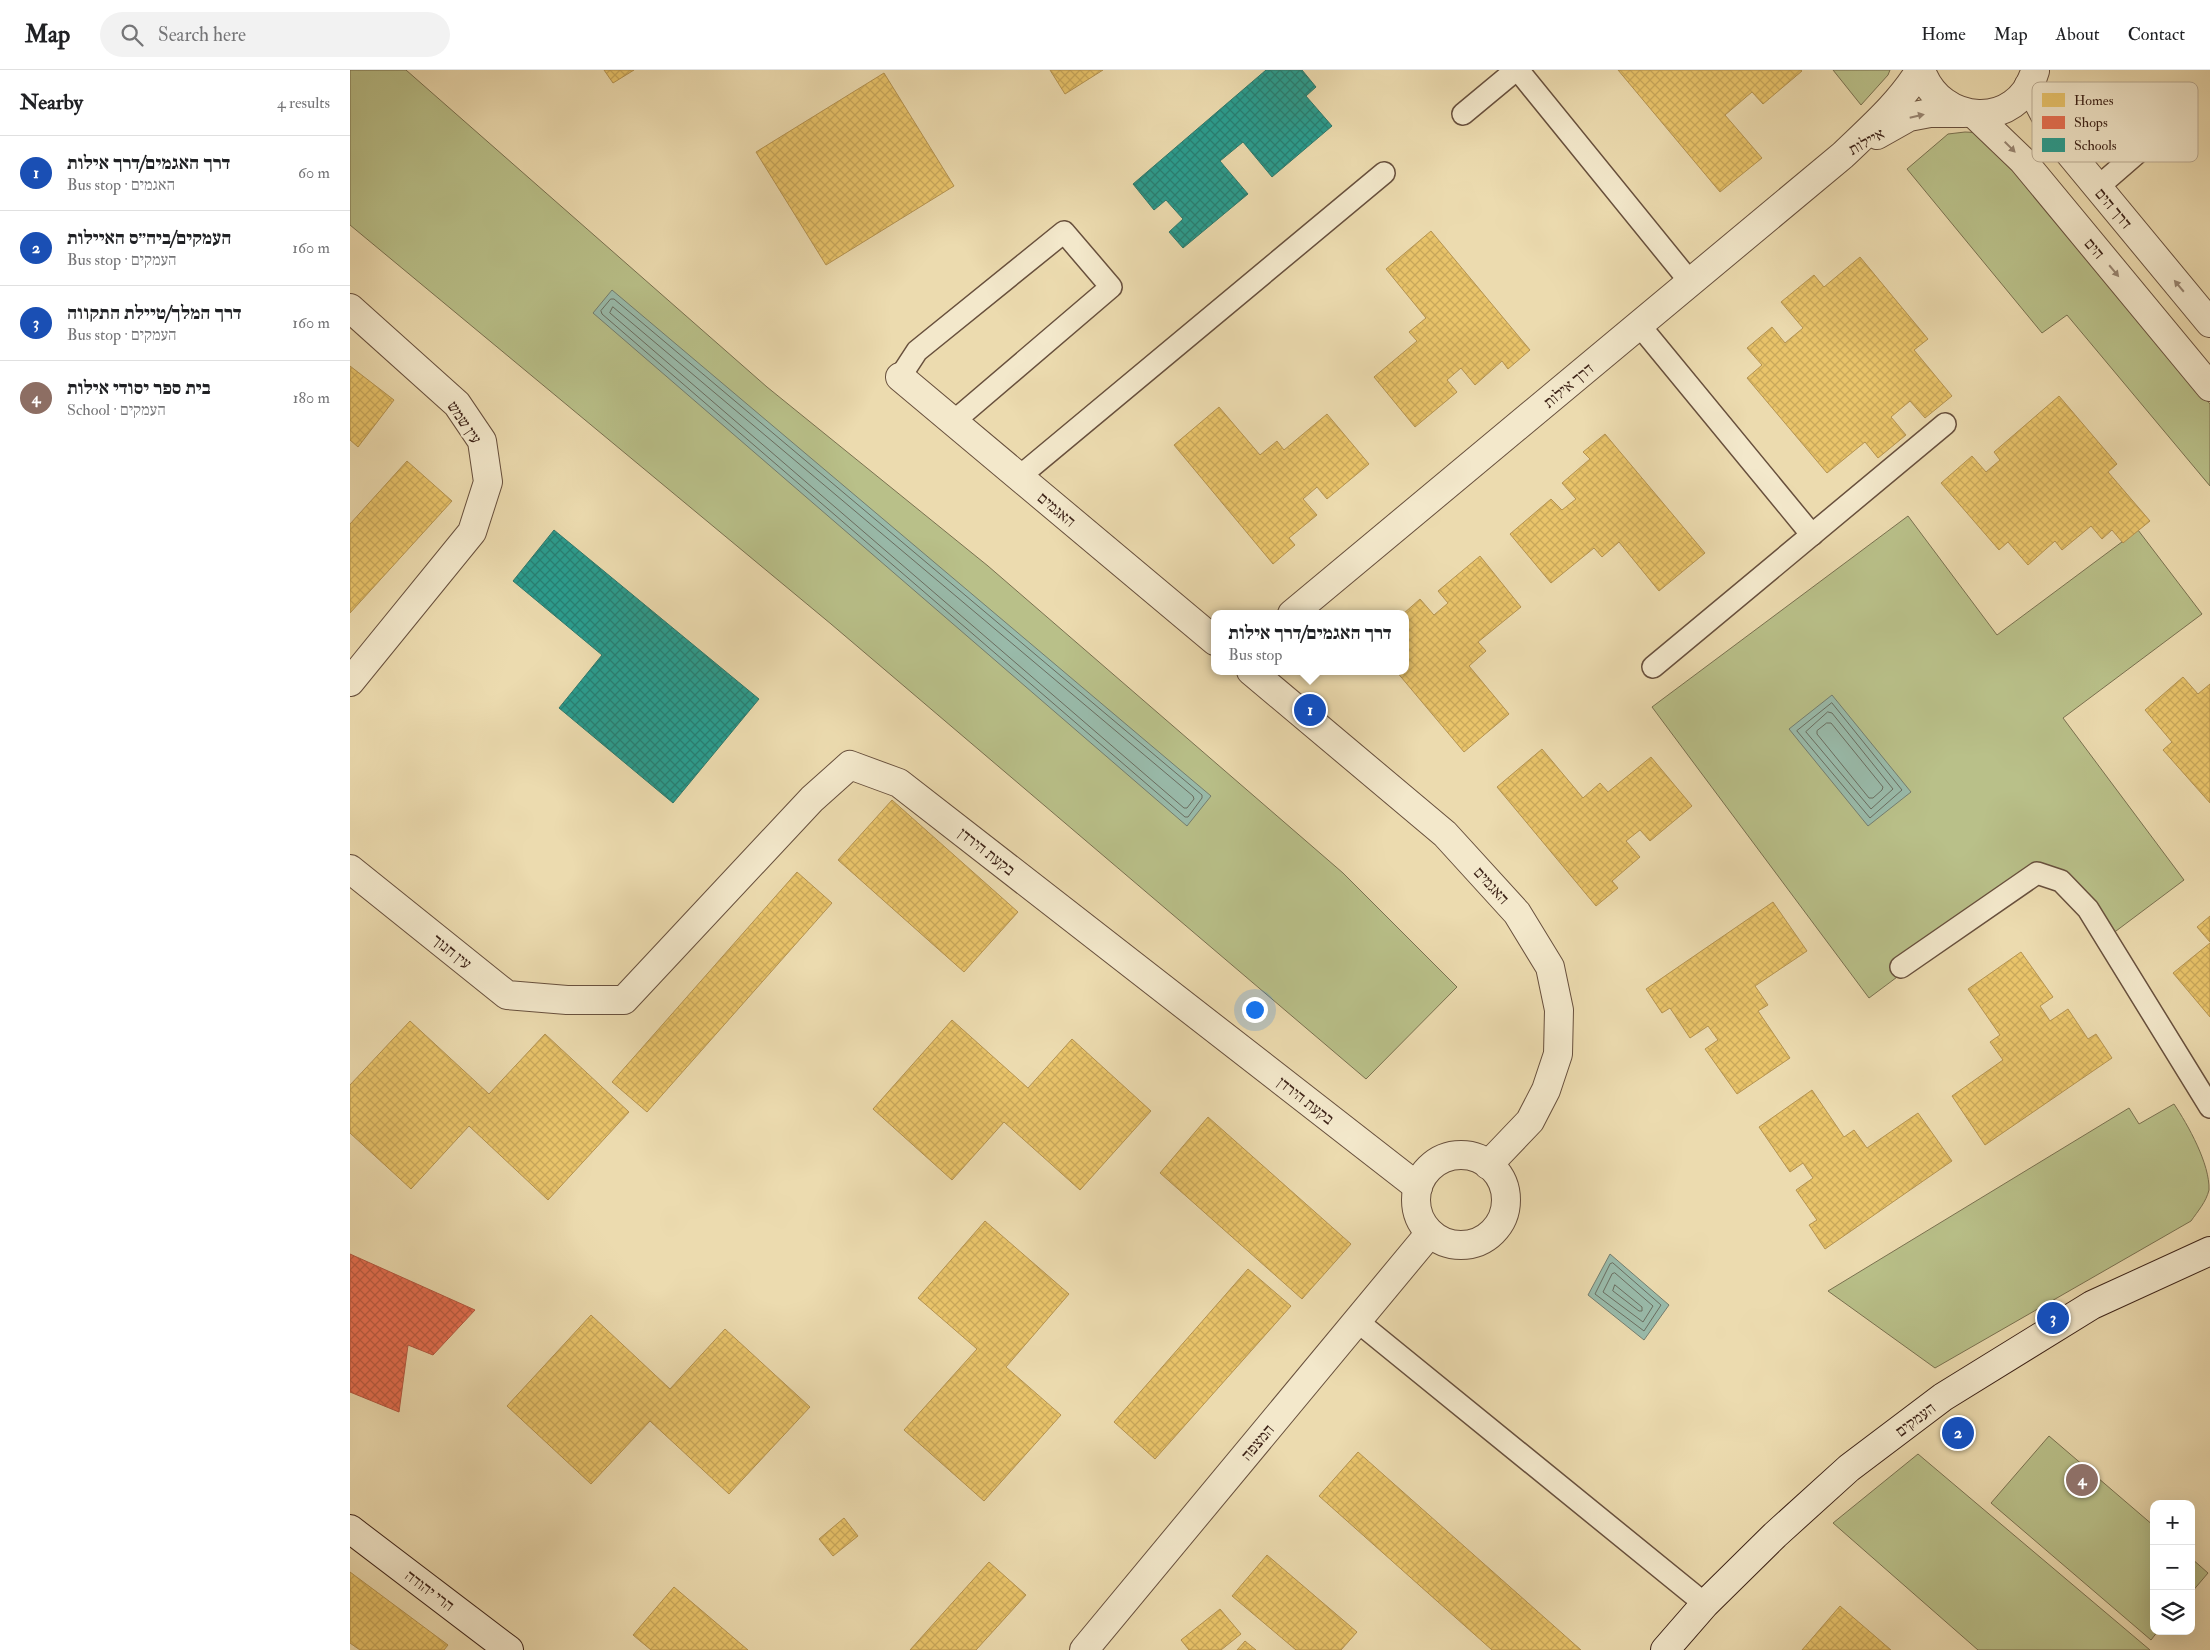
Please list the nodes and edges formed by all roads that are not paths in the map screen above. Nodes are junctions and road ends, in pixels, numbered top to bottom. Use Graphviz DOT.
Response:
graph roads {
  1 [pos="1517,70"];
  2 [pos="1921,70"];
  3 [pos="2032,78"];
  4 [pos="1970,113"];
  5 [pos="1463,114"];
  6 [pos="1843,155"];
  7 [pos="2077,162"];
  8 [pos="2127,162"];
  9 [pos="1384,172"];
  10 [pos="2098,187"];
  11 [pos="1691,283"];
  12 [pos="350,308"];
  13 [pos="2210,323"];
  14 [pos="1640,326"];
  15 [pos="900,377"];
  16 [pos="2210,387"];
  17 [pos="953,422"];
  18 [pos="1945,424"];
  19 [pos="1019,477"];
  20 [pos="1812,535"];
  21 [pos="1297,610"];
  22 [pos="1211,638"];
  23 [pos="1653,667"];
  24 [pos="1256,675"];
  25 [pos="350,682"];
  26 [pos="350,869"];
  27 [pos="1901,967"];
  28 [pos="567,1000"];
  29 [pos="2210,1107"];
  30 [pos="1488,1165"];
  31 [pos="1418,1187"];
  32 [pos="1430,1233"];
  33 [pos="2210,1251"];
  34 [pos="1357,1321"];
  35 [pos="350,1529"];
  36 [pos="1705,1604"];
  37 [pos="509,1650"];
  38 [pos="1084,1650"];
  39 [pos="1665,1650"];
  1 -- 5 [label="lane"];
  1 -- 11 [label="lane"];
  2 -- 4 [label="street, הים"];
  2 -- 6 [label="street, איילות"];
  3 -- 4 [label="street, איילות"];
  6 -- 4 [label="street, איילות, one-way"];
  4 -- 16 [label="street, הים, one-way"];
  6 -- 11 [label="street, דרך אילות"];
  7 -- 10 [label="street, דרך הים"];
  8 -- 10 [label="lane"];
  9 -- 19 [label="lane"];
  13 -- 10 [label="street, דרך הים, one-way"];
  11 -- 14 [label="street, דרך אילות"];
  12 -- 25 [label="street, עין שמש"];
  14 -- 20 [label="lane"];
  14 -- 21 [label="street, דרך אילות"];
  15 -- 17 [label="street, האגמים"];
  15 -- 17 [label="lane"];
  17 -- 19 [label="street, האגמים"];
  18 -- 20 [label="lane"];
  19 -- 22 [label="street, האגמים"];
  20 -- 23 [label="lane"];
  24 -- 30 [label="street, האגמים"];
  26 -- 28 [label="street, עין חנוך"];
  27 -- 29 [label="lane"];
  28 -- 31 [label="street, בקעת הירדן"];
  30 -- 31 [label="street"];
  30 -- 32 [label="street"];
  31 -- 32 [label="street"];
  32 -- 34 [label="street, המצפה"];
  33 -- 36 [label="street, העמקים"];
  34 -- 36 [label="lane"];
  34 -- 38 [label="street, המצפה"];
  35 -- 37 [label="street, הרי יהודה"];
  36 -- 39 [label="street, העמקים"];
}
